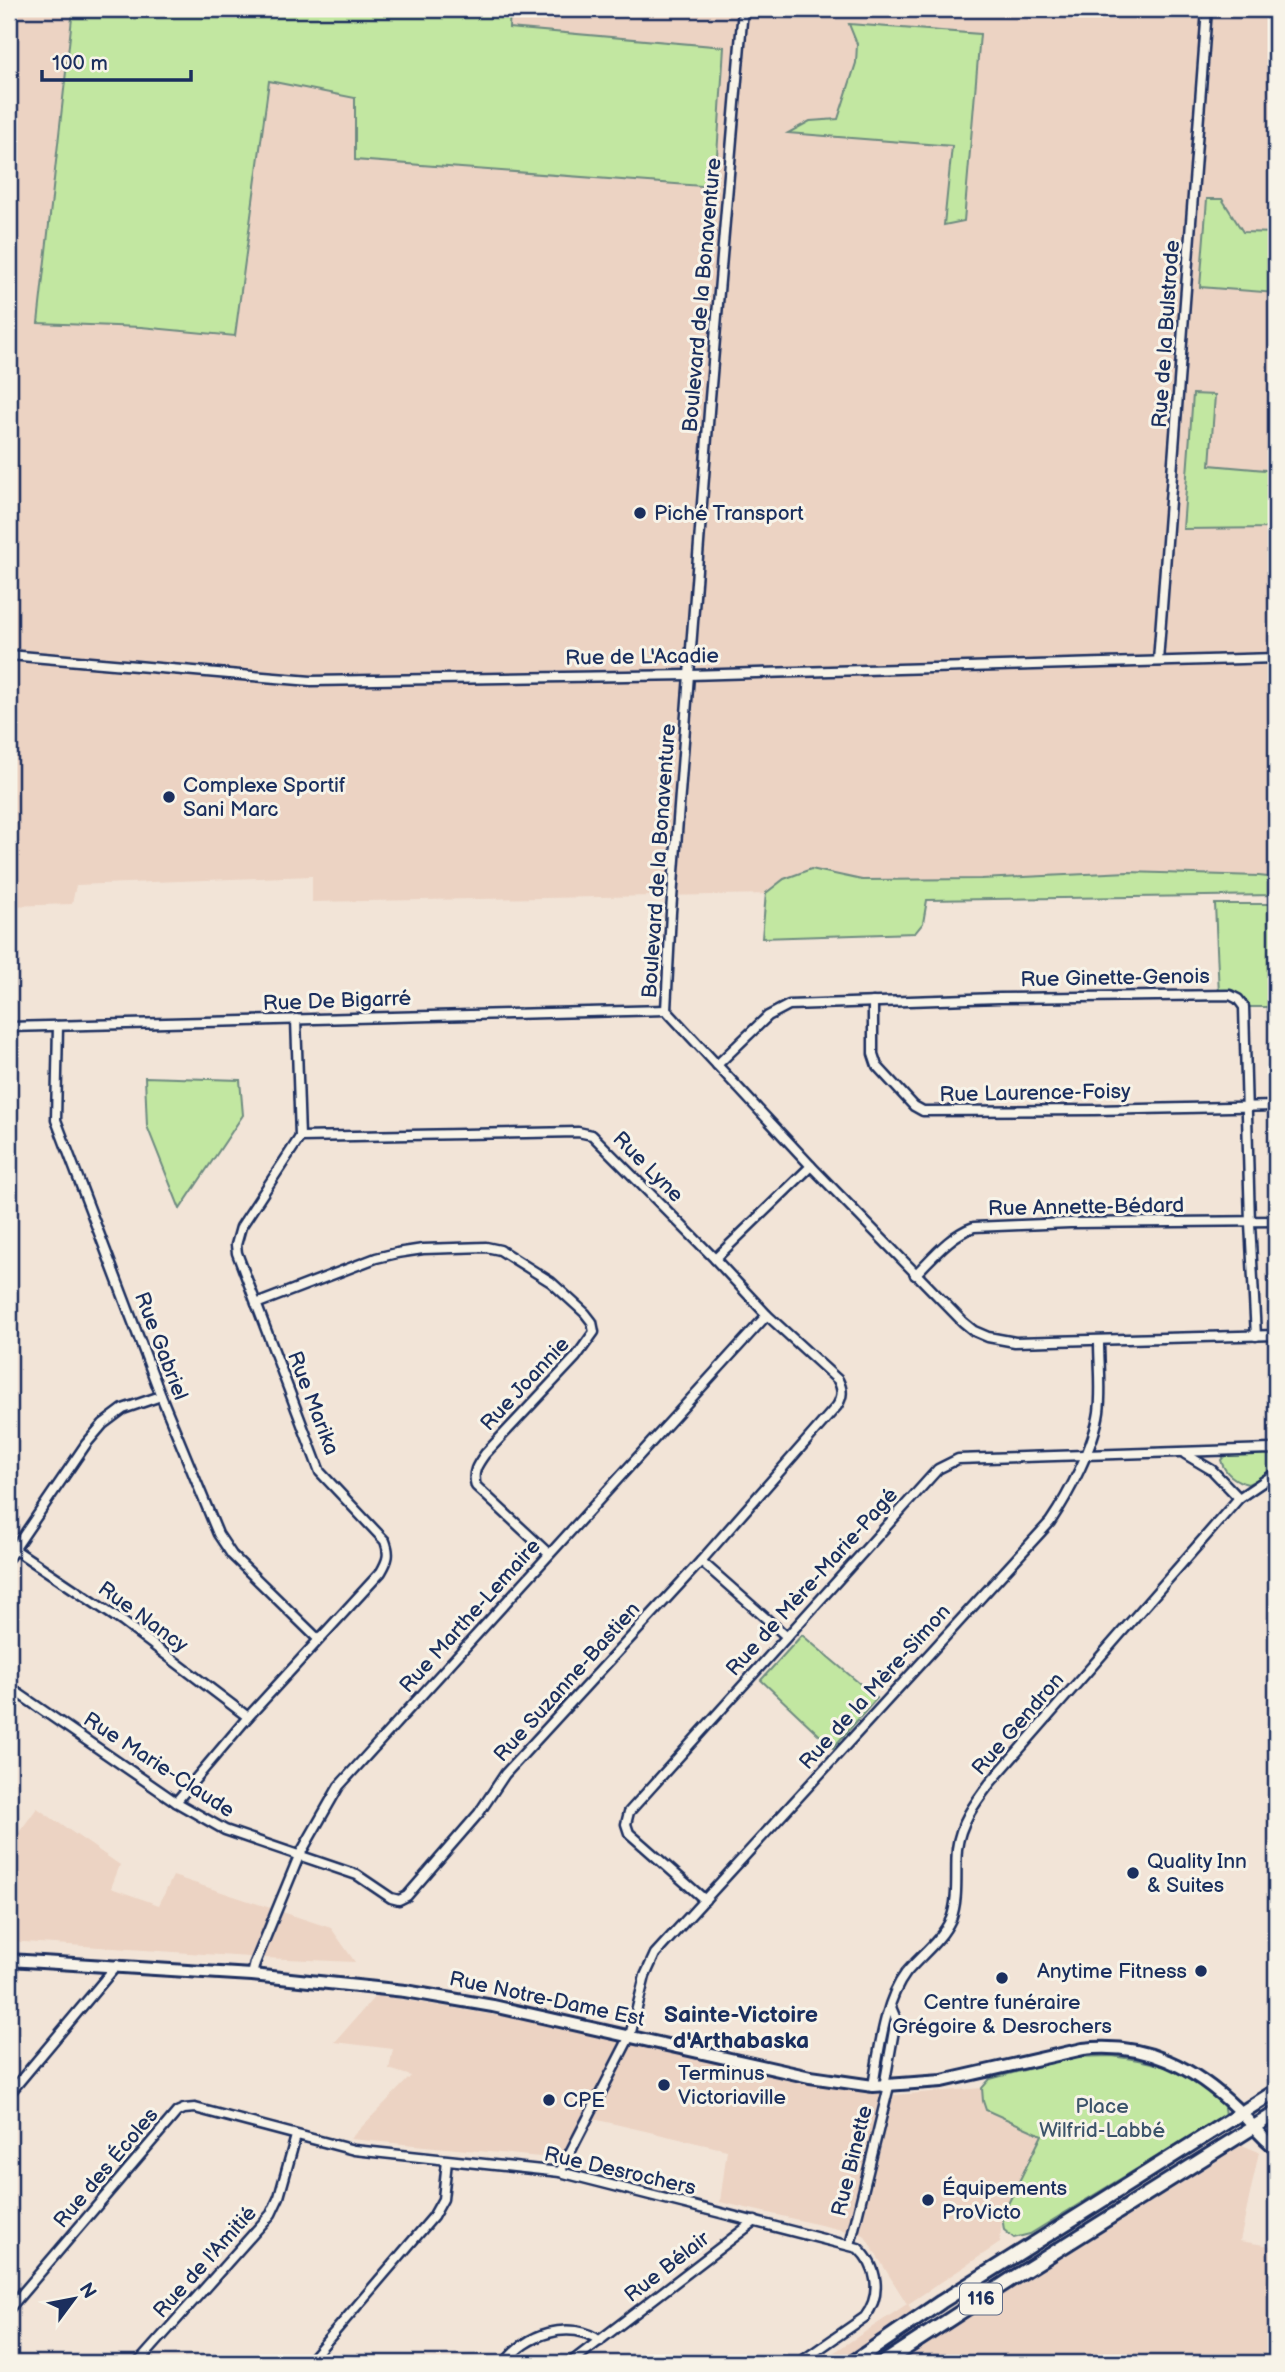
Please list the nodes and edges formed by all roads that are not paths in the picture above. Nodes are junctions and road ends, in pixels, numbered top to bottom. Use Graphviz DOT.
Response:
graph roads {
  1 [pos="743,9"];
  2 [pos="1207,9"];
  3 [pos="9,655"];
  4 [pos="1276,658"];
  5 [pos="1158,661"];
  6 [pos="690,675"];
  7 [pos="873,1002"];
  8 [pos="666,1010"];
  9 [pos="296,1019"];
  10 [pos="58,1026"];
  11 [pos="9,1027"];
  12 [pos="717,1065"];
  13 [pos="1276,1105"];
  14 [pos="1246,1106"];
  15 [pos="300,1137"];
  16 [pos="811,1166"];
  17 [pos="1276,1221"];
  18 [pos="1250,1223"];
  19 [pos="715,1259"];
  20 [pos="915,1275"];
  21 [pos="256,1304"];
  22 [pos="767,1315"];
  23 [pos="1276,1335"];
  24 [pos="1256,1336"];
  25 [pos="1099,1341"];
  26 [pos="161,1396"];
  27 [pos="837,1406"];
  28 [pos="1276,1451"];
  29 [pos="1183,1452"];
  30 [pos="1085,1455"];
  31 [pos="1276,1473"];
  32 [pos="1239,1497"];
  33 [pos="11,1553"];
  34 [pos="549,1554"];
  35 [pos="701,1561"];
  36 [pos="786,1636"];
  37 [pos="318,1639"];
  38 [pos="9,1687"];
  39 [pos="248,1717"];
  40 [pos="176,1802"];
  41 [pos="299,1856"];
  42 [pos="705,1900"];
  43 [pos="9,1960"];
  44 [pos="117,1965"];
  45 [pos="252,1975"];
  46 [pos="630,2036"];
  47 [pos="882,2086"];
  48 [pos="1276,2091"];
  49 [pos="9,2094"];
  50 [pos="1242,2113"];
  51 [pos="1276,2113"];
  52 [pos="1254,2126"];
  53 [pos="296,2136"];
  54 [pos="1276,2148"];
  55 [pos="447,2161"];
  56 [pos="560,2172"];
  57 [pos="755,2221"];
  58 [pos="850,2245"];
  59 [pos="9,2309"];
  60 [pos="600,2341"];
  61 [pos="138,2363"];
  62 [pos="308,2363"];
  63 [pos="505,2363"];
  64 [pos="570,2363"];
  65 [pos="799,2363"];
  66 [pos="852,2363"];
  67 [pos="883,2363"];
  1 -- 6 [label="street, Boulevard de la Bonaventure"];
  2 -- 5 [label="street, Rue de la Bulstrode"];
  3 -- 6 [label="street, Rue de L'Acadie"];
  4 -- 5 [label="street, Rue de L'Acadie"];
  5 -- 6 [label="street, Rue de L'Acadie"];
  6 -- 8 [label="street, Boulevard de la Bonaventure"];
  7 -- 12 [label="street, Rue Ginette-Genois"];
  7 -- 14 [label="street, Rue Laurence-Foisy"];
  7 -- 14 [label="street, Rue Ginette-Genois"];
  8 -- 9 [label="street, Rue De Bigarré"];
  8 -- 12 [label="street, Boulevard de la Bonaventure"];
  9 -- 10 [label="street, Rue De Bigarré"];
  9 -- 15 [label="street"];
  10 -- 11 [label="street, Rue De Bigarré"];
  10 -- 26 [label="street, Rue Gabriel"];
  12 -- 16 [label="street, Boulevard de la Bonaventure"];
  13 -- 14 [label="street, Rue Laurence-Foisy"];
  14 -- 18 [label="street, Rue Ginette-Genois"];
  15 -- 19 [label="street, Rue Lyne"];
  15 -- 21 [label="street, Rue Marika"];
  16 -- 19 [label="street"];
  16 -- 20 [label="street, Boulevard de la Bonaventure"];
  17 -- 18 [label="street, Rue Annette-Bédard"];
  18 -- 20 [label="street, Rue Annette-Bédard"];
  18 -- 24 [label="street, Rue Ginette-Genois"];
  19 -- 22 [label="street, Rue Lyne"];
  20 -- 25 [label="street, Boulevard de la Bonaventure"];
  21 -- 34 [label="street, Rue Joannie"];
  21 -- 37 [label="street, Rue Marika"];
  22 -- 27 [label="street, Rue Lyne"];
  22 -- 34 [label="street, Rue Marthe-Lemaire"];
  23 -- 24 [label="street, Boulevard de la Bonaventure"];
  24 -- 25 [label="street, Boulevard de la Bonaventure"];
  25 -- 30 [label="street, Rue de la Mère-Simon"];
  26 -- 33 [label="street"];
  26 -- 37 [label="street, Rue Gabriel"];
  27 -- 35 [label="street, Rue Suzanne-Bastien"];
  28 -- 29 [label="street, Rue de Mère-Marie-Pagé"];
  29 -- 30 [label="street, Rue de Mère-Marie-Pagé"];
  29 -- 32 [label="street"];
  30 -- 36 [label="street, Rue de Mère-Marie-Pagé"];
  30 -- 42 [label="street, Rue de la Mère-Simon"];
  31 -- 32 [label="street"];
  32 -- 47 [label="street, Rue Gendron"];
  33 -- 39 [label="street, Rue Nancy"];
  34 -- 41 [label="street, Rue Marthe-Lemaire"];
  35 -- 36 [label="street"];
  35 -- 41 [label="street, Rue Suzanne-Bastien"];
  36 -- 42 [label="street, Rue de Mère-Marie-Pagé"];
  37 -- 39 [label="street, Rue Marika"];
  38 -- 40 [label="street, Rue Marie-Claude"];
  39 -- 40 [label="street, Rue Marika"];
  40 -- 41 [label="street, Rue Marie-Claude"];
  41 -- 45 [label="street, Rue Marthe-Lemaire"];
  42 -- 46 [label="street, Rue de la Mère-Simon"];
  43 -- 44 [label="street, Rue Notre-Dame Est"];
  44 -- 45 [label="street, Rue Notre-Dame Est"];
  44 -- 49 [label="street"];
  45 -- 46 [label="street, Rue Notre-Dame Est"];
  46 -- 47 [label="street, Rue Notre-Dame Est"];
  46 -- 56 [label="street, Rue de la Mère-Simon"];
  47 -- 50 [label="street, Rue Notre-Dame Est"];
  47 -- 58 [label="street, Rue Binette"];
  48 -- 50 [label="main road, 116"];
  50 -- 52 [label="street, Rue Notre-Dame Est"];
  50 -- 66 [label="main road, 116"];
  51 -- 52 [label="main road, 116"];
  52 -- 54 [label="street, Rue Notre-Dame Est"];
  52 -- 67 [label="main road, 116"];
  53 -- 55 [label="street, Rue Desrochers"];
  53 -- 59 [label="street, Rue des Écoles"];
  53 -- 61 [label="street, Rue de l'Amitié"];
  55 -- 56 [label="street, Rue Desrochers"];
  55 -- 62 [label="street"];
  56 -- 57 [label="street, Rue Desrochers"];
  57 -- 58 [label="street, Rue Desrochers"];
  57 -- 60 [label="street, Rue Bélair"];
  58 -- 65 [label="street, Rue Binette"];
  60 -- 63 [label="street"];
  60 -- 64 [label="street, Rue Bélair"];
}
